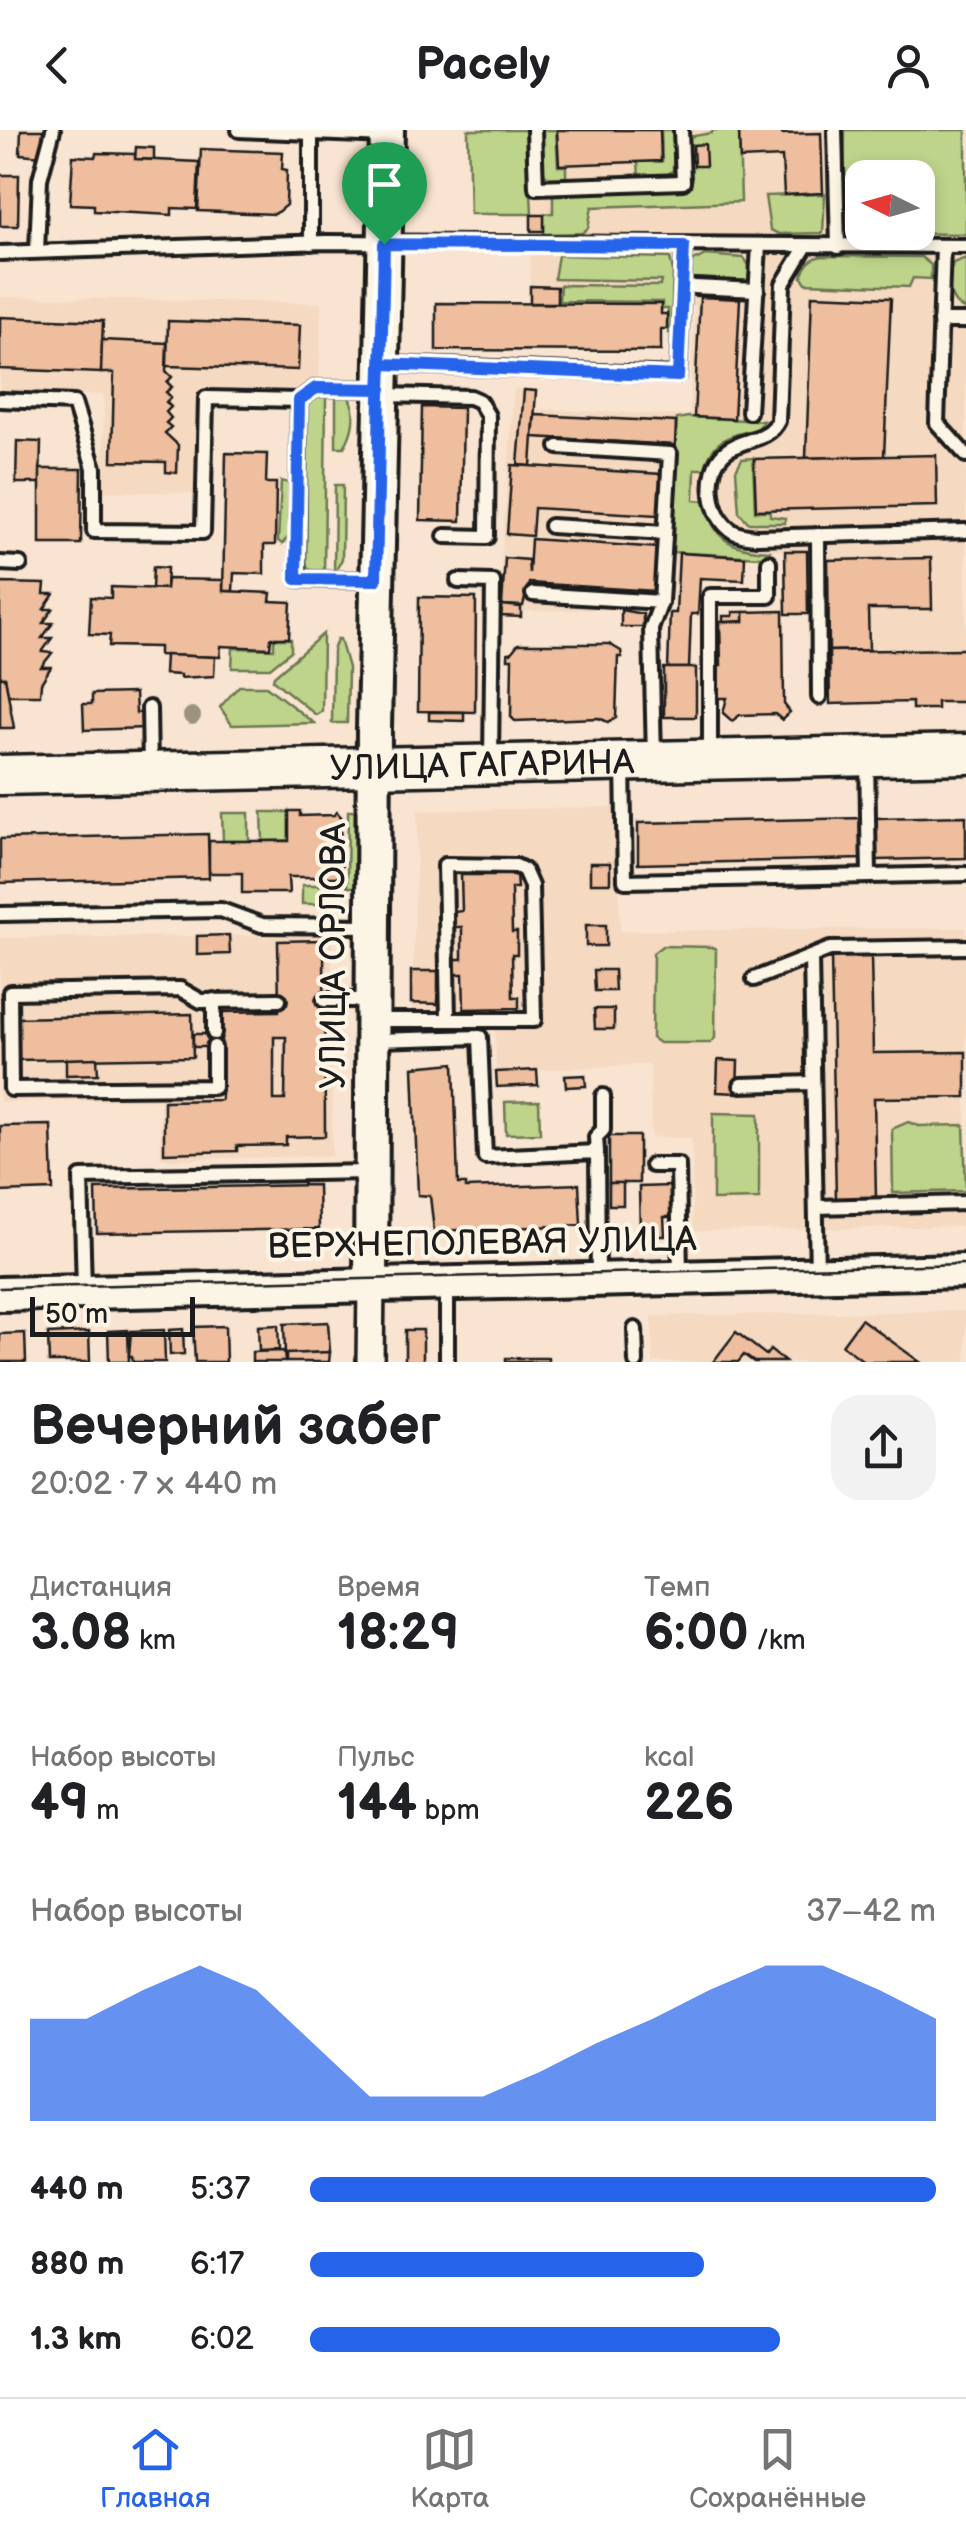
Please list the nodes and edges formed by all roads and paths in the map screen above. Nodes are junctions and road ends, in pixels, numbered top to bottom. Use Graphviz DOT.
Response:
graph roads {
  1 [pos="53,130"];
  2 [pos="238,130"];
  3 [pos="534,130"];
  4 [pos="681,130"];
  5 [pos="835,130"];
  6 [pos="312,132"];
  7 [pos="387,133"];
  8 [pos="310,242"];
  9 [pos="384,244"];
  10 [pos="684,246"];
  11 [pos="759,246"];
  12 [pos="806,246"];
  13 [pos="943,246"];
  14 [pos="966,246"];
  15 [pos="838,247"];
  16 [pos="0,252"];
  17 [pos="37,252"];
  18 [pos="694,287"];
  19 [pos="756,290"];
  20 [pos="940,321"];
  21 [pos="966,321"];
  22 [pos="381,383"];
  23 [pos="0,400"];
  24 [pos="299,400"];
  25 [pos="749,412"];
  26 [pos="558,447"];
  27 [pos="966,456"];
  28 [pos="551,526"];
  29 [pos="966,531"];
  30 [pos="666,533"];
  31 [pos="445,536"];
  32 [pos="818,536"];
  33 [pos="770,562"];
  34 [pos="0,564"];
  35 [pos="20,564"];
  36 [pos="376,580"];
  37 [pos="458,581"];
  38 [pos="533,594"];
  39 [pos="661,602"];
  40 [pos="819,697"];
  41 [pos="149,708"];
  42 [pos="966,754"];
  43 [pos="868,756"];
  44 [pos="710,759"];
  45 [pos="638,760"];
  46 [pos="491,763"];
  47 [pos="374,765"];
  48 [pos="150,770"];
  49 [pos="0,775"];
  50 [pos="966,874"];
  51 [pos="870,876"];
  52 [pos="0,914"];
  53 [pos="373,926"];
  54 [pos="966,947"];
  55 [pos="811,957"];
  56 [pos="754,979"];
  57 [pos="214,1000"];
  58 [pos="279,1000"];
  59 [pos="324,1000"];
  60 [pos="373,1020"];
  61 [pos="448,1020"];
  62 [pos="813,1083"];
  63 [pos="741,1085"];
  64 [pos="603,1096"];
  65 [pos="597,1152"];
  66 [pos="652,1165"];
  67 [pos="372,1172"];
  68 [pos="966,1203"];
  69 [pos="816,1206"];
  70 [pos="966,1270"];
  71 [pos="816,1274"];
  72 [pos="680,1277"];
  73 [pos="598,1279"];
  74 [pos="447,1283"];
  75 [pos="372,1284"];
  76 [pos="84,1292"];
  77 [pos="0,1294"];
  78 [pos="636,1330"];
  79 [pos="370,1362"];
  80 [pos="447,1362"];
  81 [pos="636,1362"];
  1 -- 17 [label="lane"];
  2 -- 6 [label="lane"];
  3 -- 4 [label="lane"];
  5 -- 15 [label="lane"];
  6 -- 7 [label="lane"];
  6 -- 8 [label="lane"];
  7 -- 9 [label="street, УЛИЦА ОРЛОВА"];
  8 -- 9 [label="lane"];
  8 -- 17 [label="lane"];
  9 -- 10 [label="lane"];
  9 -- 22 [label="street, УЛИЦА ОРЛОВА"];
  10 -- 11 [label="lane"];
  10 -- 22 [label="lane"];
  11 -- 12 [label="lane"];
  11 -- 19 [label="lane"];
  12 -- 15 [label="lane"];
  12 -- 32 [label="lane"];
  13 -- 14 [label="lane"];
  13 -- 15 [label="lane"];
  13 -- 20 [label="lane"];
  16 -- 17 [label="lane"];
  18 -- 19 [label="lane"];
  19 -- 25 [label="lane"];
  20 -- 21 [label="lane"];
  20 -- 27 [label="lane"];
  22 -- 24 [label="lane"];
  22 -- 31 [label="lane"];
  22 -- 36 [label="street, УЛИЦА ОРЛОВА"];
  23 -- 24 [label="lane"];
  24 -- 36 [label="lane"];
  26 -- 30 [label="lane"];
  28 -- 30 [label="lane"];
  29 -- 32 [label="lane"];
  30 -- 39 [label="lane"];
  32 -- 40 [label="lane"];
  33 -- 44 [label="lane"];
  34 -- 35 [label="lane"];
  36 -- 47 [label="street, УЛИЦА ОРЛОВА"];
  37 -- 46 [label="lane"];
  38 -- 39 [label="lane"];
  39 -- 45 [label="lane"];
  41 -- 48 [label="lane"];
  42 -- 43 [label="main road, УЛИЦА ГАГАРИНА"];
  43 -- 44 [label="main road, УЛИЦА ГАГАРИНА"];
  43 -- 51 [label="lane"];
  44 -- 45 [label="main road, УЛИЦА ГАГАРИНА"];
  45 -- 46 [label="main road, УЛИЦА ГАГАРИНА"];
  45 -- 51 [label="lane"];
  46 -- 47 [label="main road, УЛИЦА ГАГАРИНА"];
  47 -- 48 [label="main road, УЛИЦА ГАГАРИНА"];
  47 -- 53 [label="street, УЛИЦА ОРЛОВА"];
  48 -- 49 [label="main road, УЛИЦА ГАГАРИНА"];
  50 -- 51 [label="lane"];
  52 -- 53 [label="lane"];
  53 -- 60 [label="street, УЛИЦА ОРЛОВА"];
  54 -- 55 [label="lane"];
  55 -- 56 [label="lane"];
  55 -- 62 [label="lane"];
  57 -- 57 [label="lane"];
  57 -- 58 [label="lane"];
  59 -- 60 [label="lane"];
  60 -- 61 [label="lane"];
  60 -- 65 [label="lane"];
  60 -- 67 [label="street, УЛИЦА ОРЛОВА"];
  61 -- 61 [label="lane"];
  62 -- 63 [label="lane"];
  62 -- 69 [label="lane"];
  64 -- 65 [label="lane"];
  65 -- 73 [label="lane"];
  66 -- 72 [label="lane"];
  67 -- 75 [label="street, УЛИЦА ОРЛОВА"];
  67 -- 76 [label="lane"];
  68 -- 69 [label="lane"];
  69 -- 71 [label="lane"];
  70 -- 71 [label="street, ВЕРХНЕПОЛЕВАЯ УЛИЦА"];
  71 -- 72 [label="street, ВЕРХНЕПОЛЕВАЯ УЛИЦА"];
  72 -- 73 [label="street, ВЕРХНЕПОЛЕВАЯ УЛИЦА"];
  73 -- 74 [label="street, ВЕРХНЕПОЛЕВАЯ УЛИЦА"];
  74 -- 75 [label="street, ВЕРХНЕПОЛЕВАЯ УЛИЦА"];
  74 -- 80 [label="lane"];
  75 -- 76 [label="street, ВЕРХНЕПОЛЕВАЯ УЛИЦА"];
  75 -- 79 [label="street, УЛИЦА ОРЛОВА"];
  76 -- 77 [label="street, ВЕРХНЕПОЛЕВАЯ УЛИЦА"];
  78 -- 81 [label="lane"];
}
